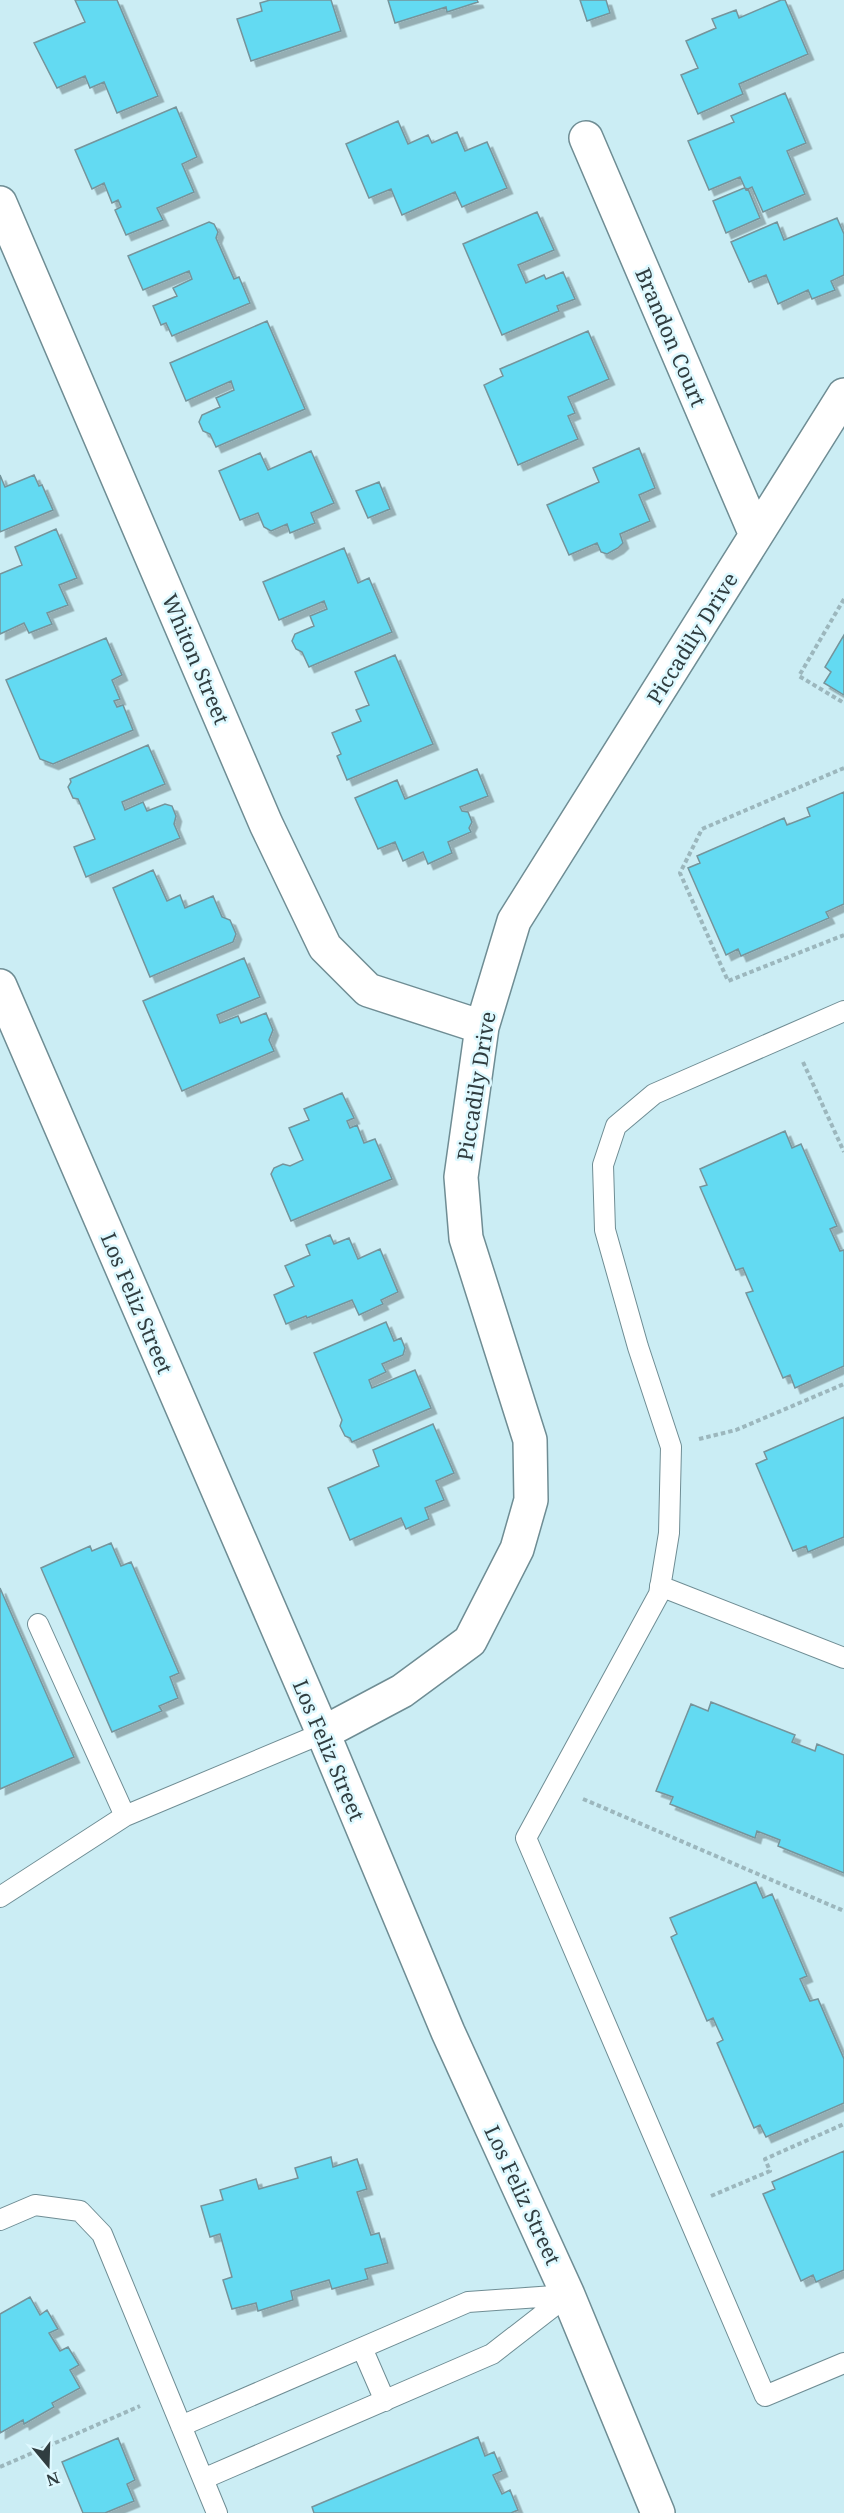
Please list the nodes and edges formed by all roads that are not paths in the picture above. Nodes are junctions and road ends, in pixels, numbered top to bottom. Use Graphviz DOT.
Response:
graph roads {
  1 [pos="586,138"];
  2 [pos="0,203"];
  3 [pos="844,395"];
  4 [pos="756,535"];
  5 [pos="0,986"];
  6 [pos="844,1011"];
  7 [pos="482,1027"];
  8 [pos="660,1586"];
  9 [pos="38,1624"];
  10 [pos="844,1658"];
  11 [pos="323,1733"];
  12 [pos="125,1816"];
  13 [pos="0,1897"];
  14 [pos="0,2220"];
  15 [pos="568,2295"];
  16 [pos="362,2348"];
  17 [pos="844,2363"];
  18 [pos="385,2401"];
  19 [pos="181,2426"];
  20 [pos="203,2479"];
  21 [pos="217,2513"];
  22 [pos="658,2513"];
  1 -- 4 [label="street, Brandon Court"];
  2 -- 7 [label="street, Whiton Street"];
  3 -- 4 [label="street, Piccadily Drive"];
  4 -- 7 [label="street, Piccadily Drive"];
  5 -- 11 [label="street, Los Feliz Street"];
  6 -- 8 [label="lane"];
  7 -- 11 [label="street, Piccadily Drive"];
  8 -- 10 [label="lane"];
  8 -- 17 [label="lane"];
  9 -- 12 [label="lane"];
  11 -- 12 [label="lane"];
  11 -- 15 [label="street, Los Feliz Street"];
  12 -- 13 [label="lane"];
  14 -- 19 [label="lane"];
  15 -- 16 [label="lane"];
  15 -- 18 [label="lane"];
  15 -- 22 [label="street, Los Feliz Street"];
  16 -- 18 [label="lane"];
  16 -- 19 [label="lane"];
  18 -- 20 [label="lane"];
  19 -- 20 [label="lane"];
  20 -- 21 [label="lane"];
}
